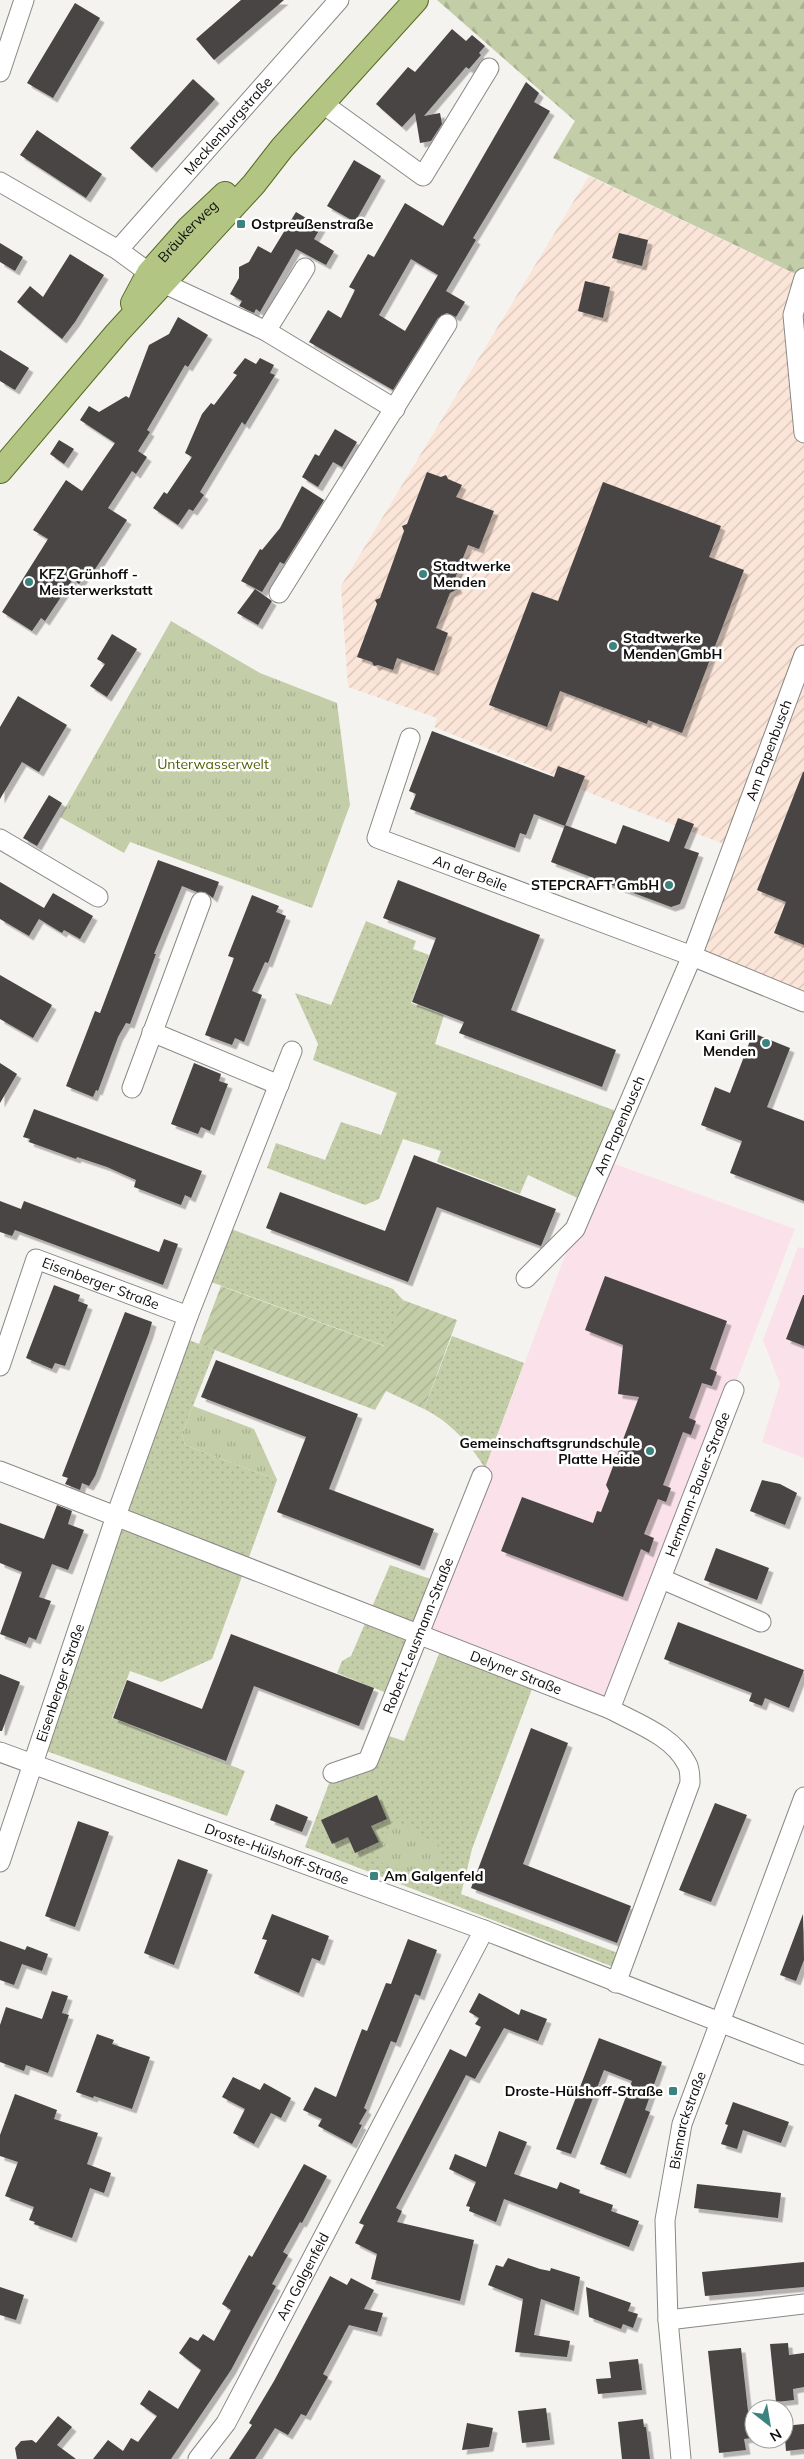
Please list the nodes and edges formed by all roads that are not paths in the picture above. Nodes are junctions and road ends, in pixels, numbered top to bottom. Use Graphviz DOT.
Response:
graph roads {
  1 [pos="24,0"];
  2 [pos="339,0"];
  3 [pos="416,0"];
  4 [pos="489,68"];
  5 [pos="0,72"];
  6 [pos="322,103"];
  7 [pos="0,182"];
  8 [pos="118,250"];
  9 [pos="305,268"];
  10 [pos="156,278"];
  11 [pos="804,278"];
  12 [pos="447,324"];
  13 [pos="266,331"];
  14 [pos="395,409"];
  15 [pos="804,433"];
  16 [pos="0,471"];
  17 [pos="279,593"];
  18 [pos="804,656"];
  19 [pos="410,738"];
  20 [pos="0,839"];
  21 [pos="98,897"];
  22 [pos="201,902"];
  23 [pos="692,956"];
  24 [pos="804,1002"];
  25 [pos="152,1032"];
  26 [pos="292,1051"];
  27 [pos="279,1085"];
  28 [pos="132,1088"];
  29 [pos="526,1278"];
  30 [pos="188,1316"];
  31 [pos="0,1366"];
  32 [pos="734,1390"];
  33 [pos="0,1470"];
  34 [pos="482,1476"];
  35 [pos="116,1516"];
  36 [pos="662,1579"];
  37 [pos="761,1622"];
  38 [pos="418,1634"];
  39 [pos="610,1709"];
  40 [pos="0,1752"];
  41 [pos="32,1764"];
  42 [pos="333,1773"];
  43 [pos="804,1797"];
  44 [pos="0,1862"];
  45 [pos="484,1930"];
  46 [pos="616,1983"];
  47 [pos="719,2023"];
  48 [pos="804,2055"];
  49 [pos="804,2304"];
  50 [pos="668,2320"];
  51 [pos="198,2459"];
  52 [pos="681,2459"];
  1 -- 5 [label="street"];
  2 -- 8 [label="street, Mecklenburgstraße"];
  3 -- 6 [label="main road, Bräukerweg"];
  4 -- 6 [label="street"];
  6 -- 10 [label="main road, Bräukerweg"];
  7 -- 8 [label="street"];
  8 -- 10 [label="street"];
  9 -- 13 [label="street"];
  10 -- 13 [label="street"];
  10 -- 16 [label="main road, Bräukerweg"];
  11 -- 15 [label="street"];
  12 -- 14 [label="street"];
  13 -- 14 [label="street"];
  14 -- 17 [label="street"];
  18 -- 23 [label="street, Am Papenbusch"];
  19 -- 23 [label="street, An der Beile"];
  20 -- 21 [label="street"];
  22 -- 25 [label="street"];
  23 -- 24 [label="street"];
  23 -- 29 [label="street, Am Papenbusch"];
  25 -- 27 [label="street"];
  25 -- 28 [label="street"];
  26 -- 27 [label="street, Eisenberger Straße"];
  27 -- 30 [label="street, Eisenberger Straße"];
  30 -- 31 [label="street, Eisenberger Straße"];
  30 -- 35 [label="street, Eisenberger Straße"];
  32 -- 36 [label="street, Hermann-Bauer-Straße"];
  33 -- 35 [label="street"];
  34 -- 38 [label="street, Robert-Leusmann-Straße"];
  35 -- 38 [label="street, Delyner Straße"];
  35 -- 41 [label="street, Eisenberger Straße"];
  36 -- 37 [label="street"];
  36 -- 39 [label="street, Hermann-Bauer-Straße"];
  38 -- 39 [label="street, Delyner Straße"];
  38 -- 42 [label="street, Robert-Leusmann-Straße"];
  39 -- 46 [label="street, Delyner Straße"];
  40 -- 41 [label="street, Droste-Hülshoff-Straße"];
  41 -- 44 [label="street, Eisenberger Straße"];
  41 -- 45 [label="street, Droste-Hülshoff-Straße"];
  43 -- 47 [label="street, Bismarckstraße"];
  45 -- 46 [label="street, Droste-Hülshoff-Straße"];
  45 -- 51 [label="street, Am Galgenfeld"];
  46 -- 47 [label="street, Droste-Hülshoff-Straße"];
  47 -- 48 [label="street, Droste-Hülshoff-Straße"];
  47 -- 50 [label="street, Bismarckstraße"];
  49 -- 50 [label="street"];
  50 -- 52 [label="street, Bismarckstraße"];
}
